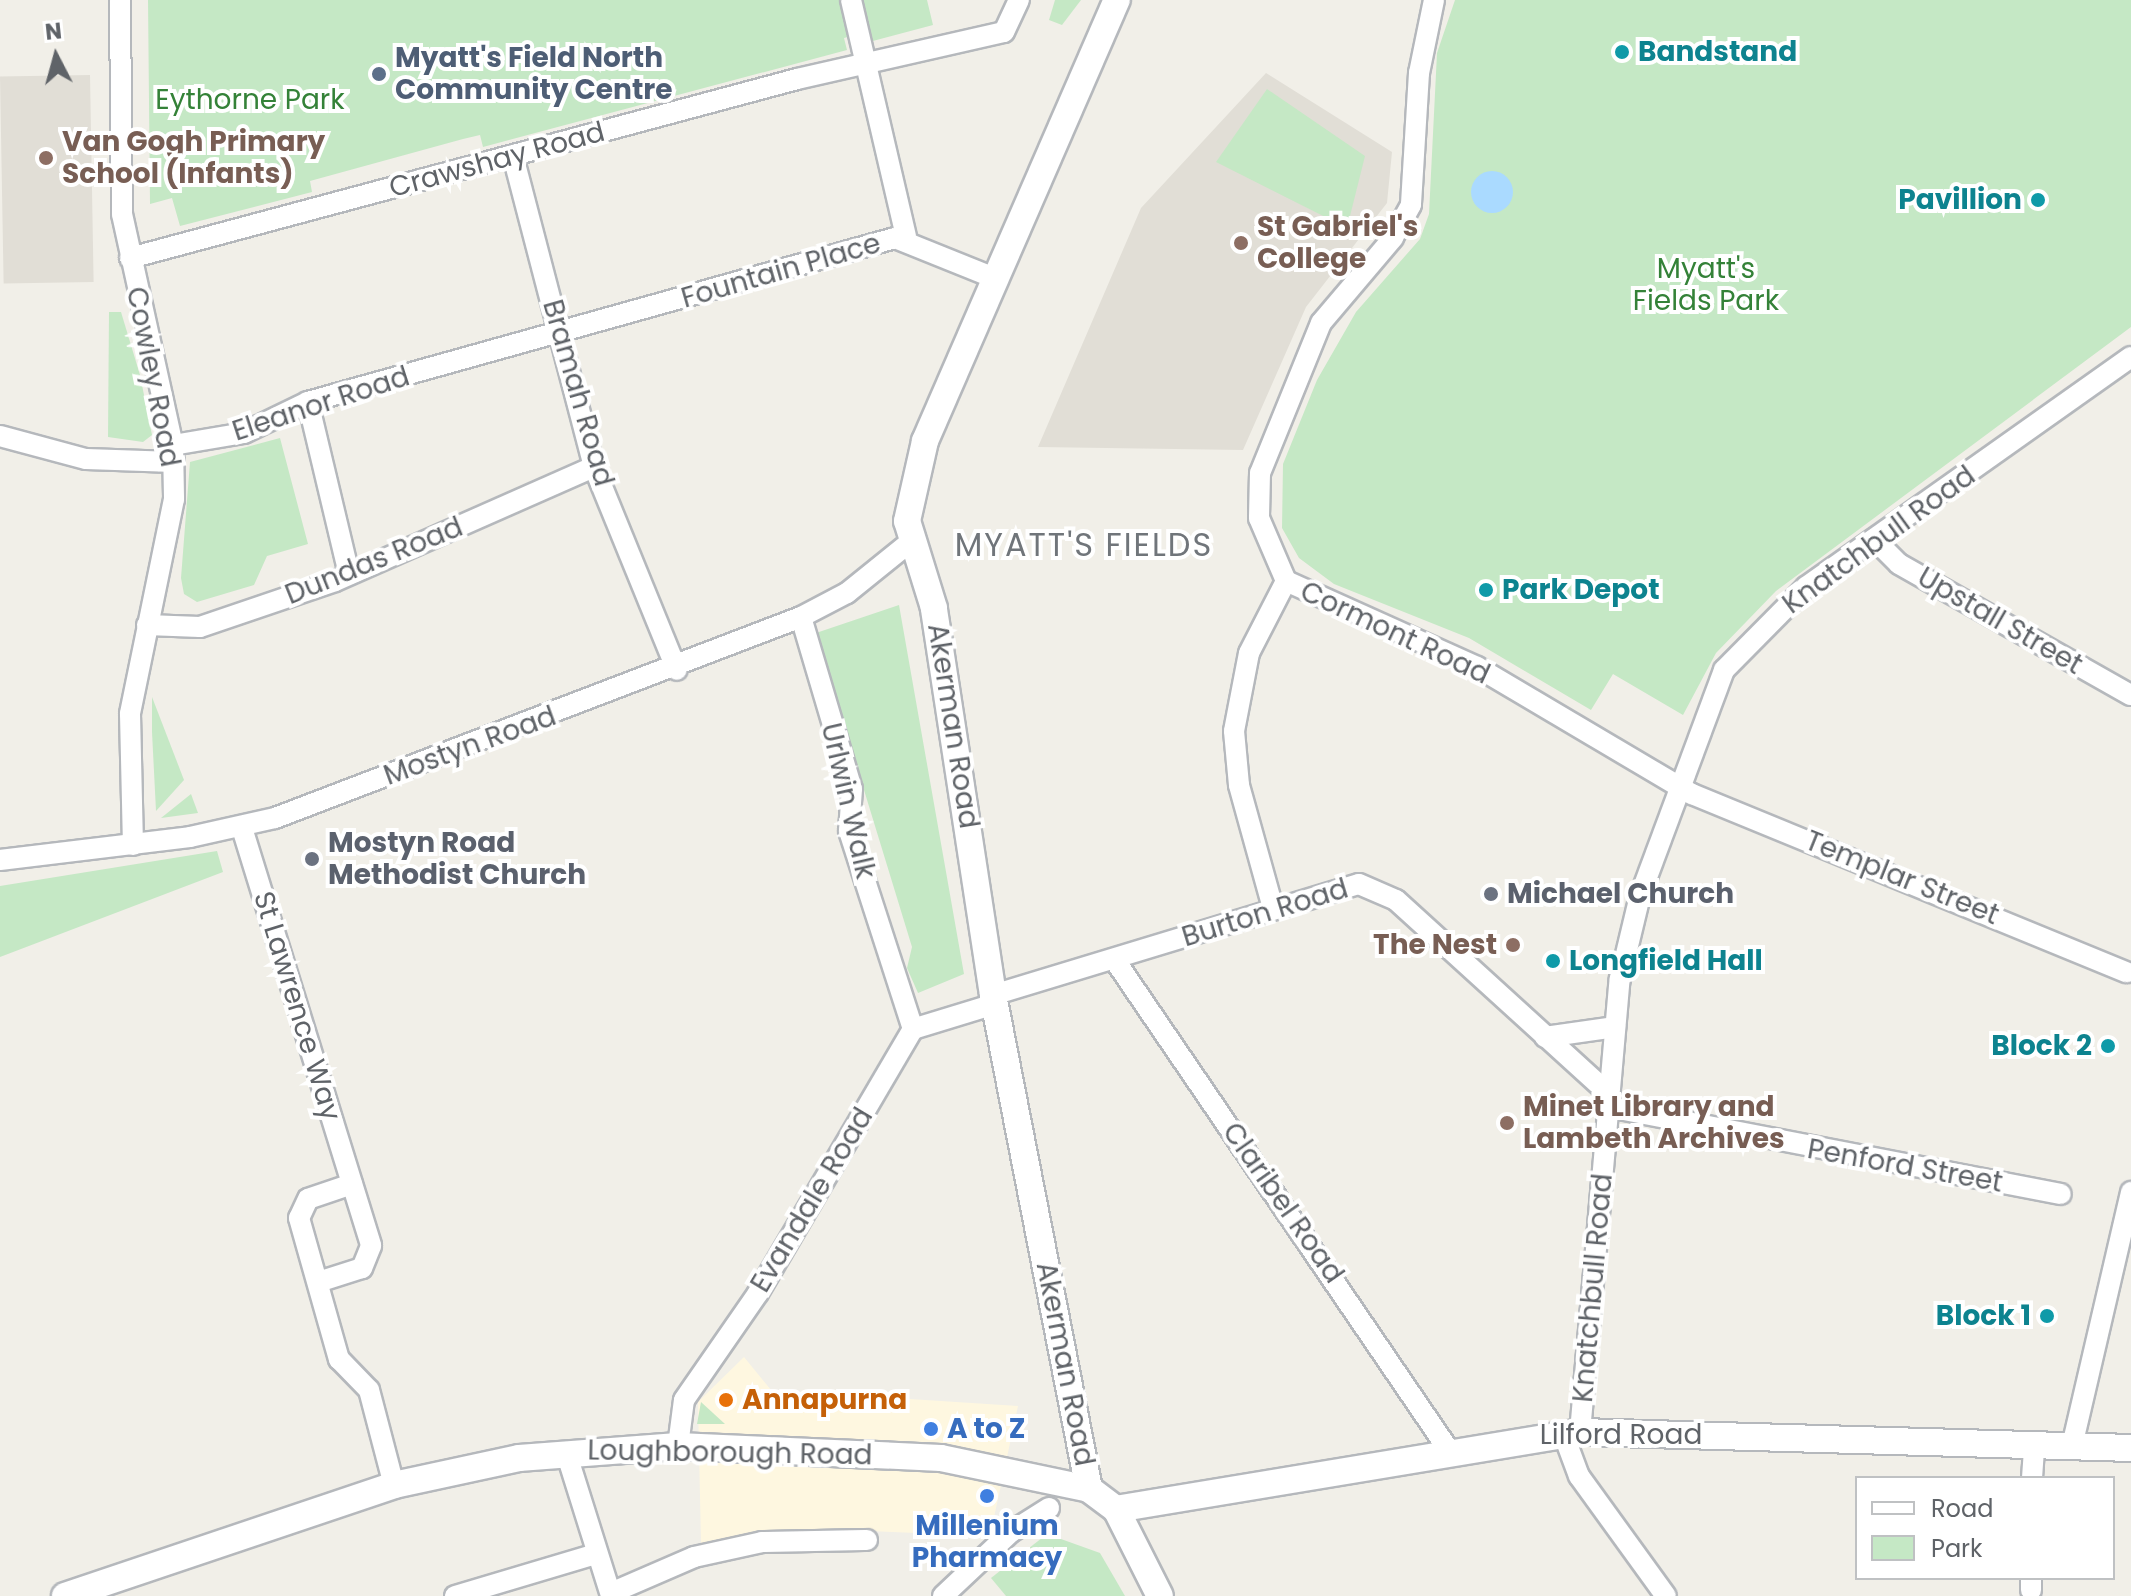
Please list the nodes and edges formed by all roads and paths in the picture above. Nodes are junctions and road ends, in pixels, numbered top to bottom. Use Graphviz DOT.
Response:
graph roads {
  1 [pos="120,0"];
  2 [pos="851,0"];
  3 [pos="1019,0"];
  4 [pos="1117,0"];
  5 [pos="1434,0"];
  6 [pos="865,63"];
  7 [pos="513,156"];
  8 [pos="906,237"];
  9 [pos="130,258"];
  10 [pos="997,279"];
  11 [pos="560,334"];
  12 [pos="2131,357"];
  13 [pos="308,402"];
  14 [pos="0,436"];
  15 [pos="174,454"];
  16 [pos="594,467"];
  17 [pos="1874,539"];
  18 [pos="909,543"];
  19 [pos="349,574"];
  20 [pos="1286,581"];
  21 [pos="801,617"];
  22 [pos="147,625"];
  23 [pos="677,670"];
  24 [pos="2131,695"];
  25 [pos="1676,787"];
  26 [pos="242,828"];
  27 [pos="133,845"];
  28 [pos="0,860"];
  29 [pos="1273,908"];
  30 [pos="1114,959"];
  31 [pos="2127,972"];
  32 [pos="994,1000"];
  33 [pos="1615,1027"];
  34 [pos="913,1029"];
  35 [pos="1545,1037"];
  36 [pos="1609,1101"];
  37 [pos="352,1184"];
  38 [pos="2131,1192"];
  39 [pos="2061,1194"];
  40 [pos="318,1282"];
  41 [pos="1572,1432"];
  42 [pos="678,1446"];
  43 [pos="2034,1446"];
  44 [pos="2072,1446"];
  45 [pos="2131,1448"];
  46 [pos="1448,1449"];
  47 [pos="566,1452"];
  48 [pos="2032,1476"];
  49 [pos="394,1485"];
  50 [pos="1089,1489"];
  51 [pos="1049,1508"];
  52 [pos="1116,1509"];
  53 [pos="867,1540"];
  54 [pos="596,1554"];
  55 [pos="611,1595"];
  56 [pos="65,1596"];
  57 [pos="455,1596"];
  58 [pos="943,1596"];
  59 [pos="1160,1596"];
  60 [pos="1666,1596"];
  1 -- 9 [label="street, Cowley Road"];
  2 -- 6 [label="street"];
  3 -- 6 [label="street, Crawshay Road"];
  4 -- 10 [label="street, Akerman Road"];
  5 -- 20 [label="street, Cormont Road"];
  6 -- 7 [label="street, Crawshay Road"];
  6 -- 8 [label="street"];
  7 -- 9 [label="street, Crawshay Road"];
  7 -- 11 [label="street, Bramah Road"];
  8 -- 10 [label="street, Fountain Place"];
  8 -- 11 [label="street, Fountain Place"];
  9 -- 15 [label="street, Cowley Road"];
  10 -- 18 [label="street, Akerman Road"];
  11 -- 13 [label="street, Eleanor Road"];
  11 -- 16 [label="street, Bramah Road"];
  12 -- 17 [label="street, Knatchbull Road"];
  13 -- 15 [label="street, Eleanor Road"];
  13 -- 19 [label="street"];
  14 -- 15 [label="street, Eleanor Road"];
  15 -- 22 [label="street, Cowley Road"];
  16 -- 19 [label="street, Dundas Road"];
  16 -- 23 [label="street, Bramah Road"];
  17 -- 24 [label="street, Upstall Street"];
  17 -- 25 [label="street, Knatchbull Road"];
  18 -- 21 [label="street, Mostyn Road"];
  18 -- 32 [label="street, Akerman Road"];
  19 -- 22 [label="street, Dundas Road"];
  20 -- 25 [label="street, Cormont Road"];
  20 -- 29 [label="street"];
  21 -- 23 [label="street, Mostyn Road"];
  21 -- 34 [label="street, Urlwin Walk"];
  22 -- 27 [label="street, Cowley Road"];
  23 -- 26 [label="street, Mostyn Road"];
  25 -- 31 [label="street, Templar Street"];
  25 -- 33 [label="street, Knatchbull Road"];
  26 -- 27 [label="street, Mostyn Road"];
  26 -- 37 [label="street, St Lawrence Way"];
  27 -- 28 [label="street, Mostyn Road"];
  29 -- 30 [label="street, Burton Road"];
  29 -- 35 [label="street, Burton Road"];
  30 -- 32 [label="street, Burton Road"];
  30 -- 46 [label="street, Claribel Road"];
  32 -- 34 [label="street"];
  32 -- 50 [label="street, Akerman Road"];
  33 -- 35 [label="street"];
  33 -- 36 [label="street, Knatchbull Road"];
  34 -- 42 [label="street, Evandale Road"];
  35 -- 36 [label="street, Burton Road"];
  36 -- 39 [label="street, Penford Street"];
  36 -- 41 [label="street, Knatchbull Road"];
  37 -- 40 [label="street, St Lawrence Way"];
  37 -- 40 [label="street"];
  38 -- 44 [label="street"];
  40 -- 49 [label="street"];
  41 -- 43 [label="street, Lilford Road"];
  41 -- 46 [label="street, Lilford Road"];
  41 -- 60 [label="street"];
  42 -- 47 [label="street, Loughborough Road"];
  42 -- 50 [label="street, Loughborough Road"];
  43 -- 44 [label="street, Lilford Road"];
  43 -- 48 [label="street"];
  44 -- 45 [label="street, Lilford Road"];
  46 -- 52 [label="street, Lilford Road"];
  47 -- 49 [label="street, Loughborough Road"];
  47 -- 54 [label="street"];
  49 -- 56 [label="street, Loughborough Road"];
  50 -- 52 [label="street, Loughborough Road"];
  51 -- 58 [label="street"];
  52 -- 59 [label="street, Loughborough Road"];
  53 -- 55 [label="street"];
  54 -- 55 [label="street"];
  54 -- 57 [label="street"];
}
